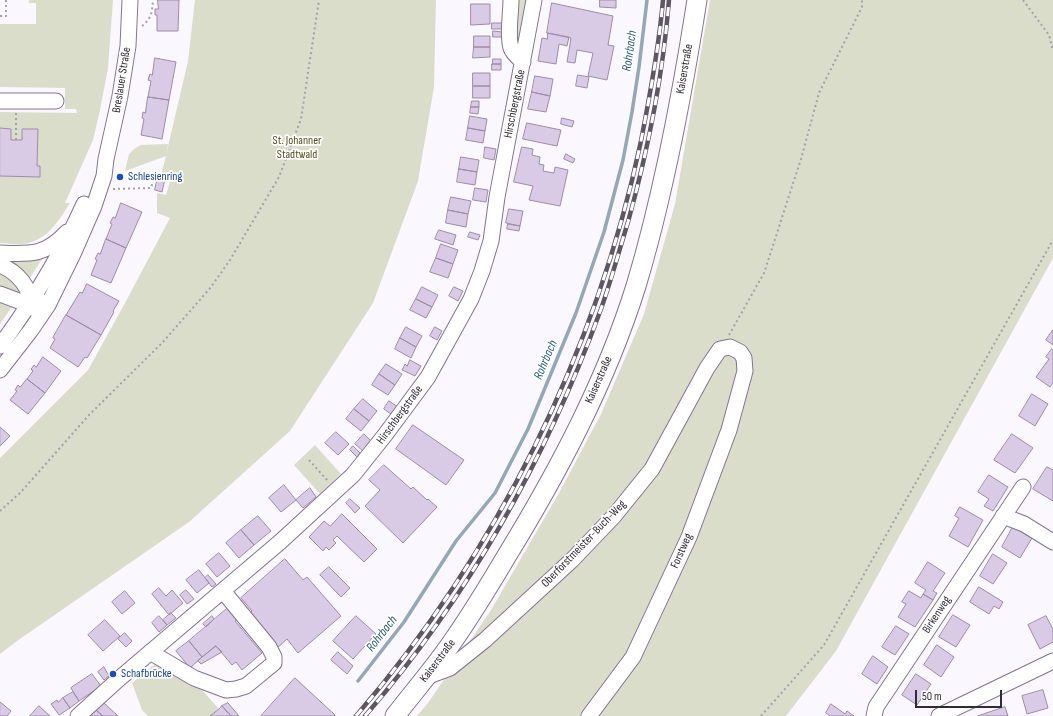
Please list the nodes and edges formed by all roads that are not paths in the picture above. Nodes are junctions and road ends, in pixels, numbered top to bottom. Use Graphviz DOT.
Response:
graph roads {
  1 [pos="130,0"];
  2 [pos="512,0"];
  3 [pos="534,0"];
  4 [pos="697,0"];
  5 [pos="523,62"];
  6 [pos="0,101"];
  7 [pos="56,101"];
  8 [pos="106,158"];
  9 [pos="79,215"];
  10 [pos="0,253"];
  11 [pos="0,265"];
  12 [pos="56,290"];
  13 [pos="0,294"];
  14 [pos="32,301"];
  15 [pos="22,342"];
  16 [pos="0,346"];
  17 [pos="0,370"];
  18 [pos="744,371"];
  19 [pos="1023,487"];
  20 [pos="1003,516"];
  21 [pos="1053,542"];
  22 [pos="223,591"];
  23 [pos="150,652"];
  24 [pos="1052,665"];
  25 [pos="426,677"];
  26 [pos="78,716"];
  27 [pos="395,716"];
  28 [pos="589,716"];
  29 [pos="874,716"];
  30 [pos="939,716"];
  1 -- 8 [label="street, Breslauer Straße"];
  2 -- 5 [label="street"];
  3 -- 5 [label="street, Hirschbergstraße"];
  4 -- 25 [label="main road, Kaiserstraße"];
  5 -- 22 [label="street, Hirschbergstraße"];
  6 -- 7 [label="street"];
  8 -- 9 [label="street, Breslauer Straße"];
  8 -- 12 [label="street, Breslauer Straße"];
  9 -- 10 [label="street"];
  9 -- 14 [label="street, Breslauer Straße"];
  11 -- 14 [label="street"];
  12 -- 14 [label="street"];
  12 -- 15 [label="street, Breslauer Straße"];
  13 -- 14 [label="street"];
  14 -- 15 [label="street, Breslauer Straße"];
  14 -- 16 [label="street, Breslauer Straße"];
  15 -- 17 [label="street, Breslauer Straße"];
  18 -- 25 [label="street, Oberforstmeister-Buch-Weg"];
  18 -- 28 [label="street, Forstweg"];
  19 -- 20 [label="street, Birkenweg"];
  20 -- 21 [label="street"];
  20 -- 29 [label="street, Birkenweg"];
  22 -- 23 [label="street, Hirschbergstraße"];
  22 -- 23 [label="street"];
  23 -- 26 [label="street, Hirschbergstraße"];
  24 -- 30 [label="street"];
  25 -- 27 [label="main road, Kaiserstraße"];
}
